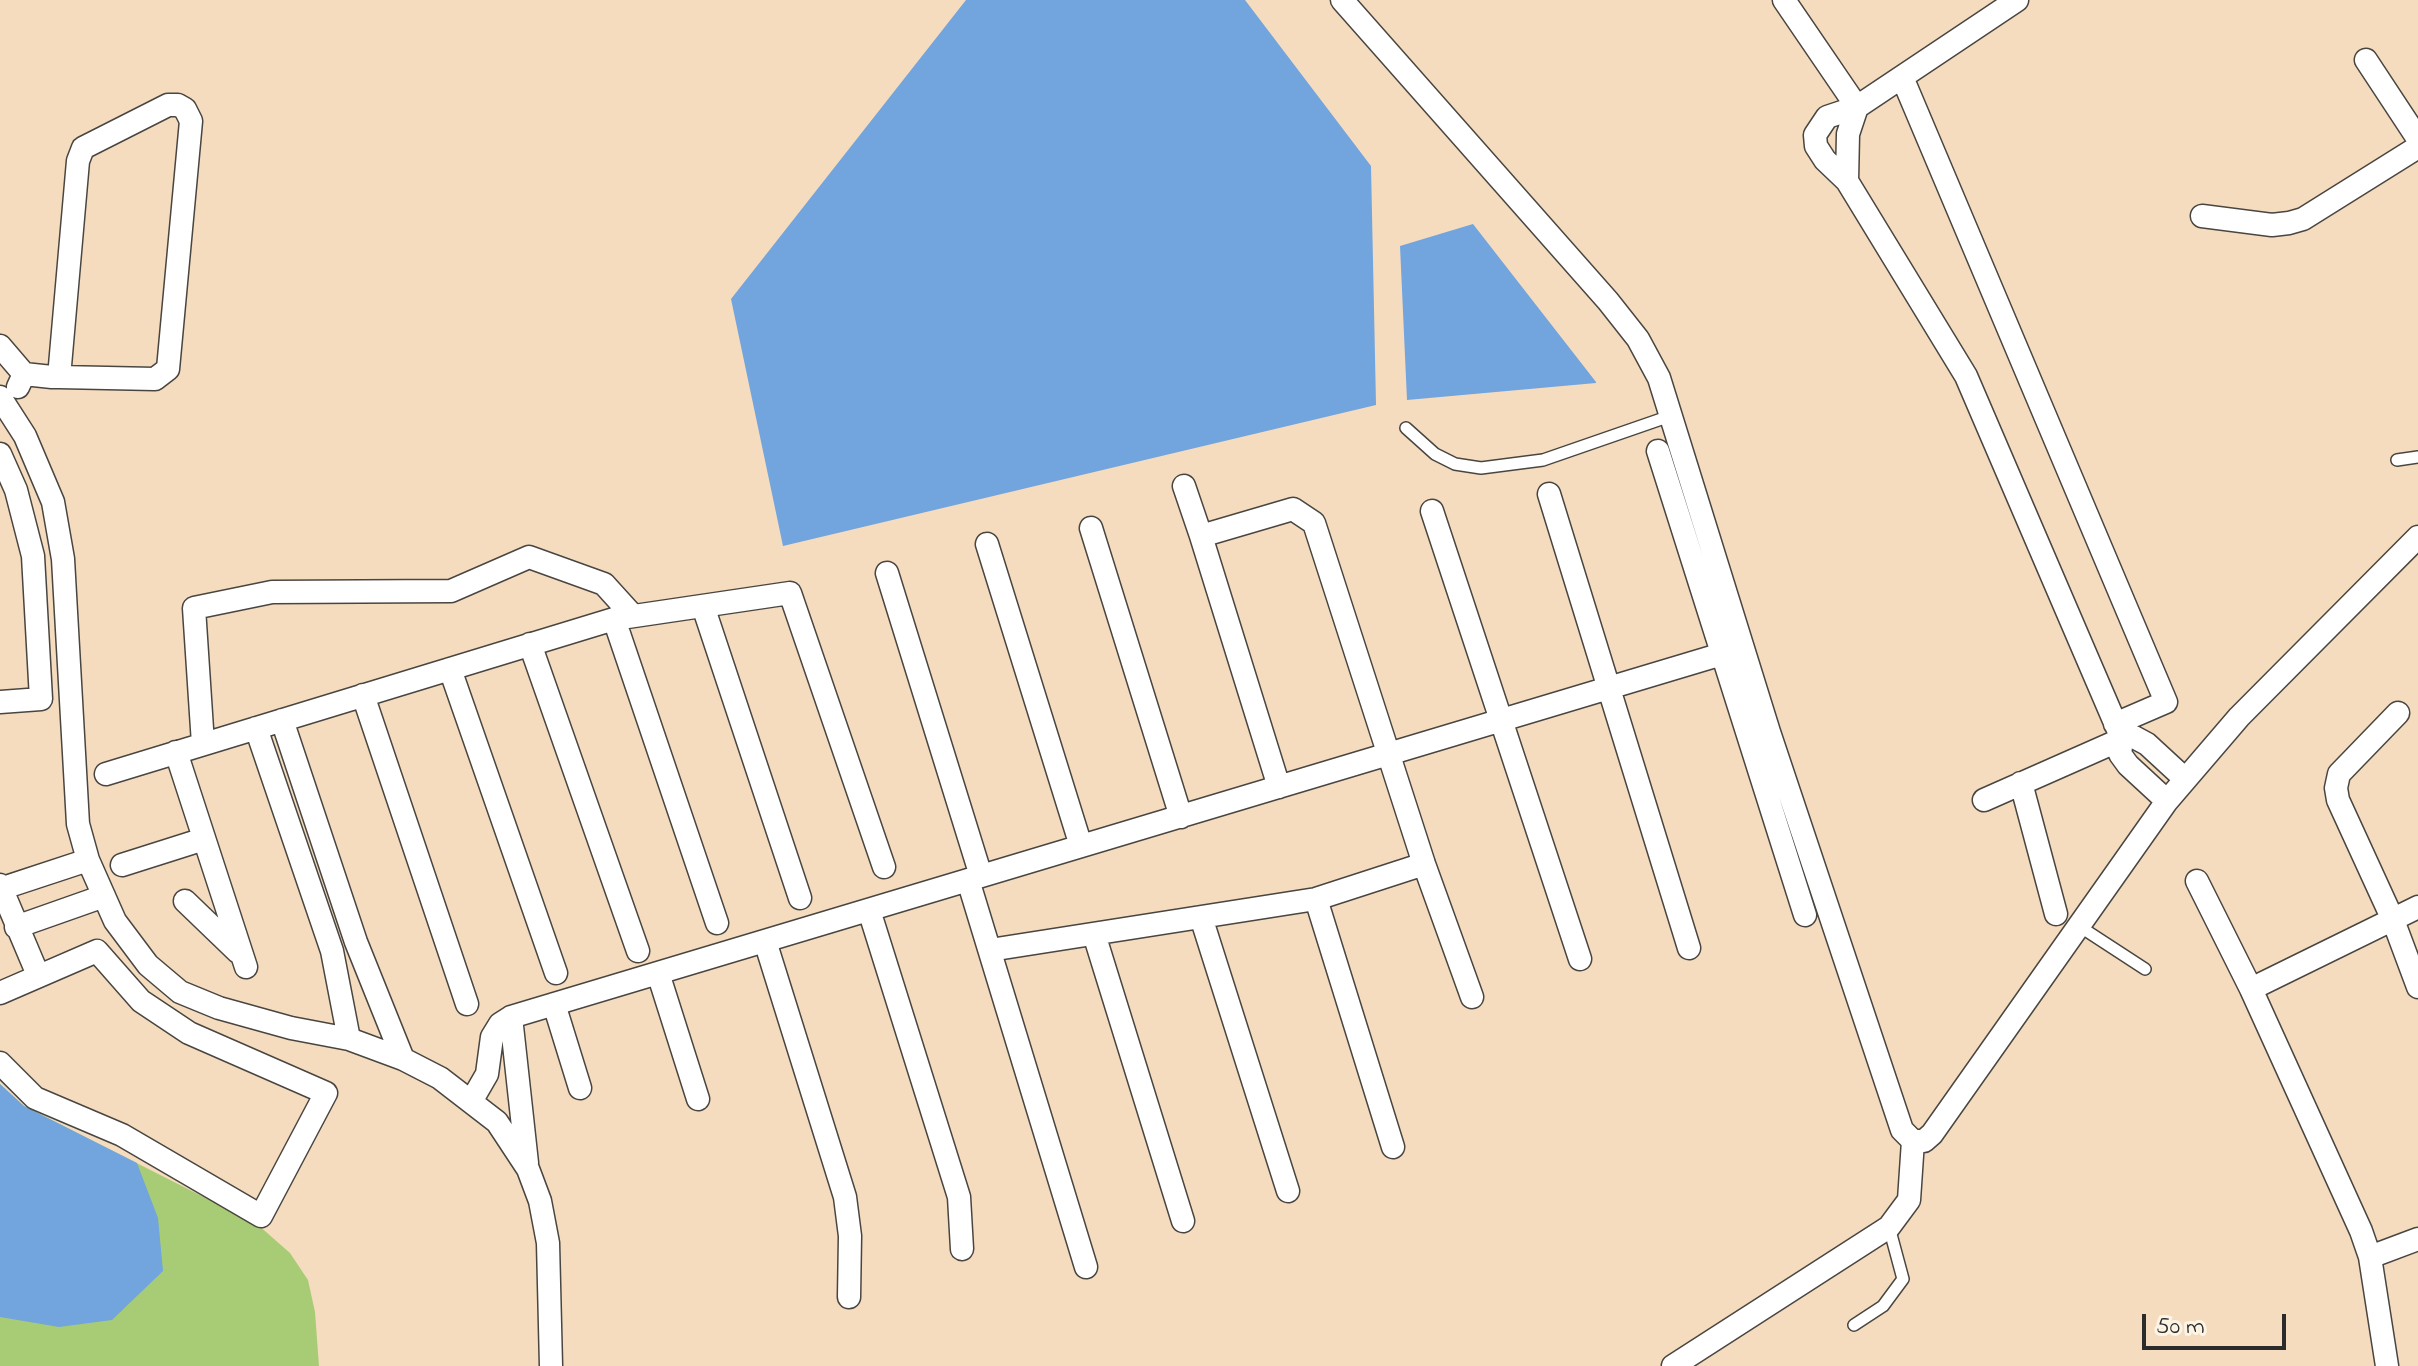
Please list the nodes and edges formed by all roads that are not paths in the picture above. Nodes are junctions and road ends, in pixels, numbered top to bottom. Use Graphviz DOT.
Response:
graph roads {
  1 [pos="1342,0"];
  2 [pos="1784,0"];
  3 [pos="2017,0"];
  4 [pos="2366,60"];
  5 [pos="1902,77"];
  6 [pos="1857,107"];
  7 [pos="2418,139"];
  8 [pos="2418,147"];
  9 [pos="1847,181"];
  10 [pos="2202,216"];
  11 [pos="0,346"];
  12 [pos="24,374"];
  13 [pos="59,377"];
  14 [pos="4,401"];
  15 [pos="1673,415"];
  16 [pos="1406,428"];
  17 [pos="1658,451"];
  18 [pos="0,454"];
  19 [pos="2418,457"];
  20 [pos="2397,460"];
  21 [pos="1184,486"];
  22 [pos="1549,494"];
  23 [pos="1432,511"];
  24 [pos="1091,528"];
  25 [pos="1201,536"];
  26 [pos="2418,537"];
  27 [pos="987,544"];
  28 [pos="887,573"];
  29 [pos="703,606"];
  30 [pos="624,618"];
  31 [pos="530,644"];
  32 [pos="1722,654"];
  33 [pos="450,669"];
  34 [pos="1610,688"];
  35 [pos="363,695"];
  36 [pos="0,702"];
  37 [pos="2398,713"];
  38 [pos="282,720"];
  39 [pos="1500,721"];
  40 [pos="256,728"];
  41 [pos="2119,731"];
  42 [pos="203,744"];
  43 [pos="176,752"];
  44 [pos="1389,754"];
  45 [pos="106,774"];
  46 [pos="2185,779"];
  47 [pos="2021,783"];
  48 [pos="1279,787"];
  49 [pos="1984,800"];
  50 [pos="2167,801"];
  51 [pos="1181,817"];
  52 [pos="204,839"];
  53 [pos="1081,846"];
  54 [pos="88,860"];
  55 [pos="1424,864"];
  56 [pos="122,865"];
  57 [pos="884,867"];
  58 [pos="975,878"];
  59 [pos="2197,881"];
  60 [pos="0,887"];
  61 [pos="104,896"];
  62 [pos="800,898"];
  63 [pos="1316,899"];
  64 [pos="185,901"];
  65 [pos="2418,907"];
  66 [pos="869,910"];
  67 [pos="2056,914"];
  68 [pos="1805,915"];
  69 [pos="1201,917"];
  70 [pos="2393,920"];
  71 [pos="717,923"];
  72 [pos="2079,926"];
  73 [pos="16,927"];
  74 [pos="1094,934"];
  75 [pos="765,941"];
  76 [pos="1689,948"];
  77 [pos="990,950"];
  78 [pos="638,951"];
  79 [pos="1580,959"];
  80 [pos="2145,969"];
  81 [pos="556,973"];
  82 [pos="658,973"];
  83 [pos="38,975"];
  84 [pos="2418,987"];
  85 [pos="2251,989"];
  86 [pos="0,993"];
  87 [pos="1472,997"];
  88 [pos="467,1004"];
  89 [pos="554,1004"];
  90 [pos="511,1017"];
  91 [pos="349,1039"];
  92 [pos="403,1059"];
  93 [pos="0,1063"];
  94 [pos="580,1088"];
  95 [pos="698,1099"];
  96 [pos="472,1100"];
  97 [pos="1913,1141"];
  98 [pos="1393,1147"];
  99 [pos="528,1169"];
  100 [pos="1288,1191"];
  101 [pos="1183,1221"];
  102 [pos="1891,1232"];
  103 [pos="2418,1239"];
  104 [pos="962,1249"];
  105 [pos="2370,1257"];
  106 [pos="1086,1267"];
  107 [pos="849,1297"];
  108 [pos="1854,1325"];
  109 [pos="551,1366"];
  110 [pos="1673,1366"];
  111 [pos="2387,1366"];
  1 -- 15 [label="street"];
  2 -- 6 [label="street"];
  3 -- 5 [label="street"];
  4 -- 7 [label="street"];
  5 -- 6 [label="street"];
  5 -- 41 [label="street"];
  6 -- 9 [label="street"];
  6 -- 9 [label="street"];
  8 -- 10 [label="street"];
  9 -- 41 [label="street"];
  11 -- 12 [label="street"];
  12 -- 13 [label="street"];
  12 -- 14 [label="street"];
  13 -- 13 [label="street"];
  14 -- 54 [label="street"];
  15 -- 16 [label="lane"];
  15 -- 97 [label="street"];
  17 -- 32 [label="street"];
  18 -- 36 [label="street"];
  19 -- 20 [label="lane"];
  21 -- 25 [label="street"];
  22 -- 34 [label="street"];
  23 -- 39 [label="street"];
  24 -- 51 [label="street"];
  25 -- 44 [label="street"];
  25 -- 48 [label="street"];
  26 -- 46 [label="street"];
  27 -- 53 [label="street"];
  28 -- 58 [label="street"];
  29 -- 30 [label="street"];
  29 -- 57 [label="street"];
  29 -- 62 [label="street"];
  30 -- 31 [label="street"];
  30 -- 42 [label="street"];
  30 -- 71 [label="street"];
  31 -- 33 [label="street"];
  31 -- 78 [label="street"];
  32 -- 34 [label="street"];
  32 -- 68 [label="street"];
  33 -- 35 [label="street"];
  33 -- 81 [label="street"];
  34 -- 39 [label="street"];
  34 -- 76 [label="street"];
  35 -- 38 [label="street"];
  35 -- 88 [label="street"];
  37 -- 70 [label="street"];
  38 -- 40 [label="street"];
  38 -- 92 [label="street"];
  39 -- 44 [label="street"];
  39 -- 79 [label="street"];
  40 -- 42 [label="street"];
  40 -- 91 [label="street"];
  41 -- 46 [label="street"];
  41 -- 47 [label="street"];
  41 -- 50 [label="street"];
  42 -- 43 [label="street"];
  43 -- 45 [label="street"];
  43 -- 52 [label="street"];
  44 -- 48 [label="street"];
  44 -- 55 [label="street"];
  46 -- 50 [label="street"];
  47 -- 49 [label="street"];
  47 -- 67 [label="street"];
  48 -- 51 [label="street"];
  50 -- 72 [label="street"];
  51 -- 53 [label="street"];
  52 -- 56 [label="street"];
  52 -- 64 [label="street"];
  53 -- 58 [label="street"];
  54 -- 60 [label="street"];
  54 -- 61 [label="street"];
  55 -- 63 [label="street"];
  55 -- 87 [label="street"];
  58 -- 66 [label="street"];
  58 -- 77 [label="street"];
  59 -- 85 [label="street"];
  60 -- 73 [label="street"];
  61 -- 73 [label="street"];
  61 -- 91 [label="street"];
  63 -- 69 [label="street"];
  63 -- 98 [label="street"];
  65 -- 70 [label="street"];
  66 -- 75 [label="street"];
  66 -- 104 [label="street"];
  69 -- 74 [label="street"];
  69 -- 100 [label="street"];
  70 -- 84 [label="street"];
  70 -- 85 [label="street"];
  72 -- 80 [label="lane"];
  72 -- 97 [label="street"];
  73 -- 83 [label="street"];
  74 -- 77 [label="street"];
  74 -- 101 [label="street"];
  75 -- 82 [label="street"];
  75 -- 107 [label="street"];
  77 -- 106 [label="street"];
  82 -- 89 [label="street"];
  82 -- 95 [label="street"];
  83 -- 86 [label="street"];
  83 -- 93 [label="street"];
  85 -- 105 [label="street"];
  89 -- 90 [label="street"];
  89 -- 94 [label="street"];
  90 -- 96 [label="street"];
  90 -- 99 [label="street"];
  91 -- 92 [label="street"];
  92 -- 96 [label="street"];
  96 -- 99 [label="street"];
  97 -- 102 [label="street"];
  99 -- 109 [label="street"];
  102 -- 108 [label="lane"];
  102 -- 110 [label="street"];
  103 -- 105 [label="street"];
  105 -- 111 [label="street"];
}
